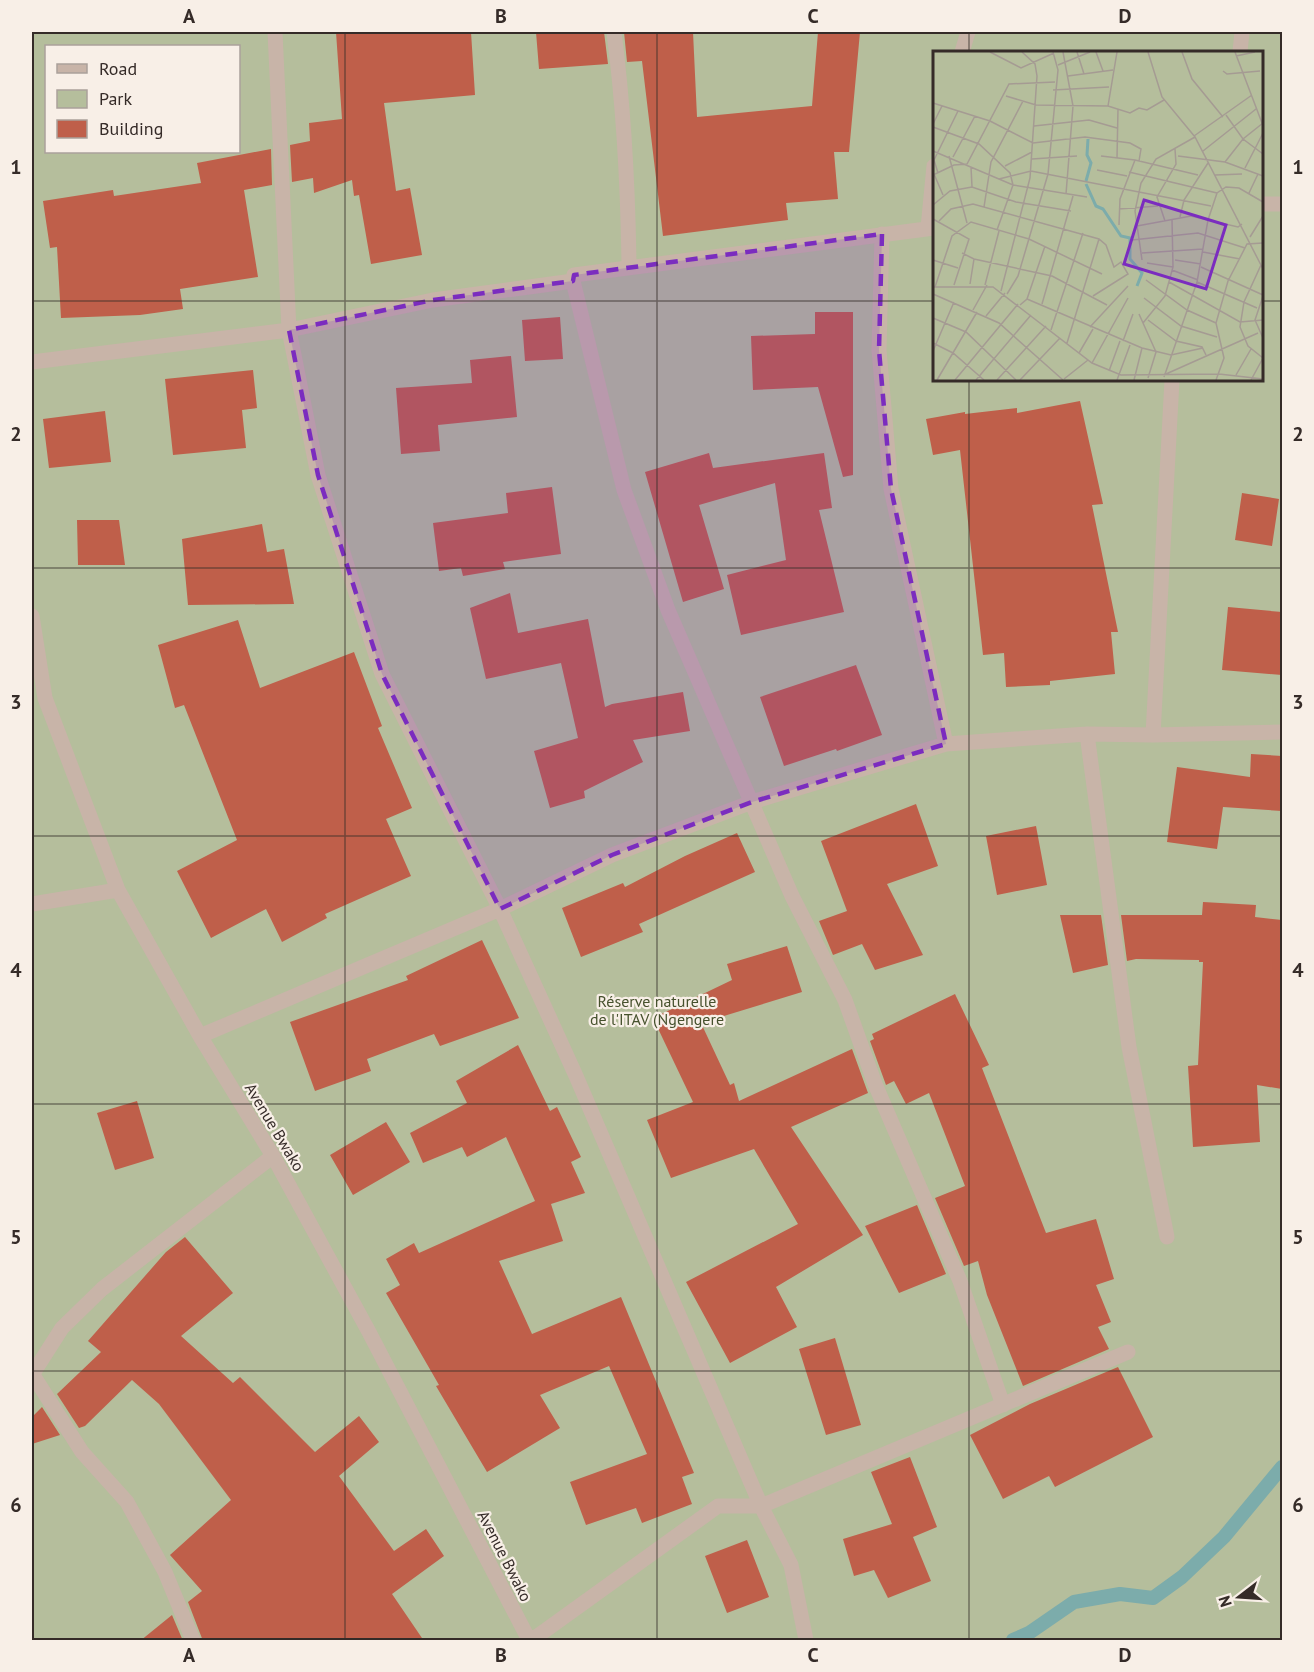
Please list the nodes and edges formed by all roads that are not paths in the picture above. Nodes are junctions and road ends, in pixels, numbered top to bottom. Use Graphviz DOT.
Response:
graph roads {
  1 [pos="275,32"];
  2 [pos="614,32"];
  3 [pos="968,32"];
  4 [pos="1242,32"];
  5 [pos="962,51"];
  6 [pos="1240,51"];
  7 [pos="933,186"];
  8 [pos="1263,204"];
  9 [pos="1282,204"];
  10 [pos="931,228"];
  11 [pos="882,234"];
  12 [pos="629,267"];
  13 [pos="573,282"];
  14 [pos="289,330"];
  15 [pos="32,362"];
  16 [pos="1172,381"];
  17 [pos="32,616"];
  18 [pos="1282,732"];
  19 [pos="1088,734"];
  20 [pos="1153,735"];
  21 [pos="946,744"];
  22 [pos="752,802"];
  23 [pos="118,890"];
  24 [pos="32,904"];
  25 [pos="500,909"];
  26 [pos="200,1036"];
  27 [pos="273,1156"];
  28 [pos="1167,1237"];
  29 [pos="1128,1352"];
  30 [pos="32,1375"];
  31 [pos="1004,1405"];
  32 [pos="761,1506"];
  33 [pos="193,1641"];
  34 [pos="531,1641"];
  35 [pos="806,1641"];
  1 -- 14 [label="street"];
  2 -- 12 [label="street"];
  3 -- 5 [label="street"];
  4 -- 6 [label="street"];
  7 -- 10 [label="street"];
  8 -- 9 [label="street"];
  10 -- 11 [label="street"];
  11 -- 12 [label="street"];
  11 -- 21 [label="street"];
  12 -- 13 [label="street"];
  13 -- 14 [label="street"];
  13 -- 22 [label="street"];
  14 -- 15 [label="street"];
  14 -- 25 [label="street"];
  16 -- 20 [label="street"];
  17 -- 23 [label="street, Avenue Bwako"];
  18 -- 20 [label="street"];
  19 -- 20 [label="street"];
  19 -- 21 [label="street"];
  19 -- 28 [label="street"];
  21 -- 22 [label="street"];
  22 -- 25 [label="street"];
  22 -- 31 [label="street"];
  23 -- 24 [label="street"];
  23 -- 26 [label="street, Avenue Bwako"];
  25 -- 26 [label="street"];
  25 -- 32 [label="street"];
  26 -- 27 [label="street, Avenue Bwako"];
  27 -- 30 [label="street"];
  27 -- 34 [label="street, Avenue Bwako"];
  29 -- 31 [label="street"];
  30 -- 33 [label="street"];
  31 -- 32 [label="street"];
  32 -- 34 [label="street"];
  32 -- 35 [label="street"];
}
